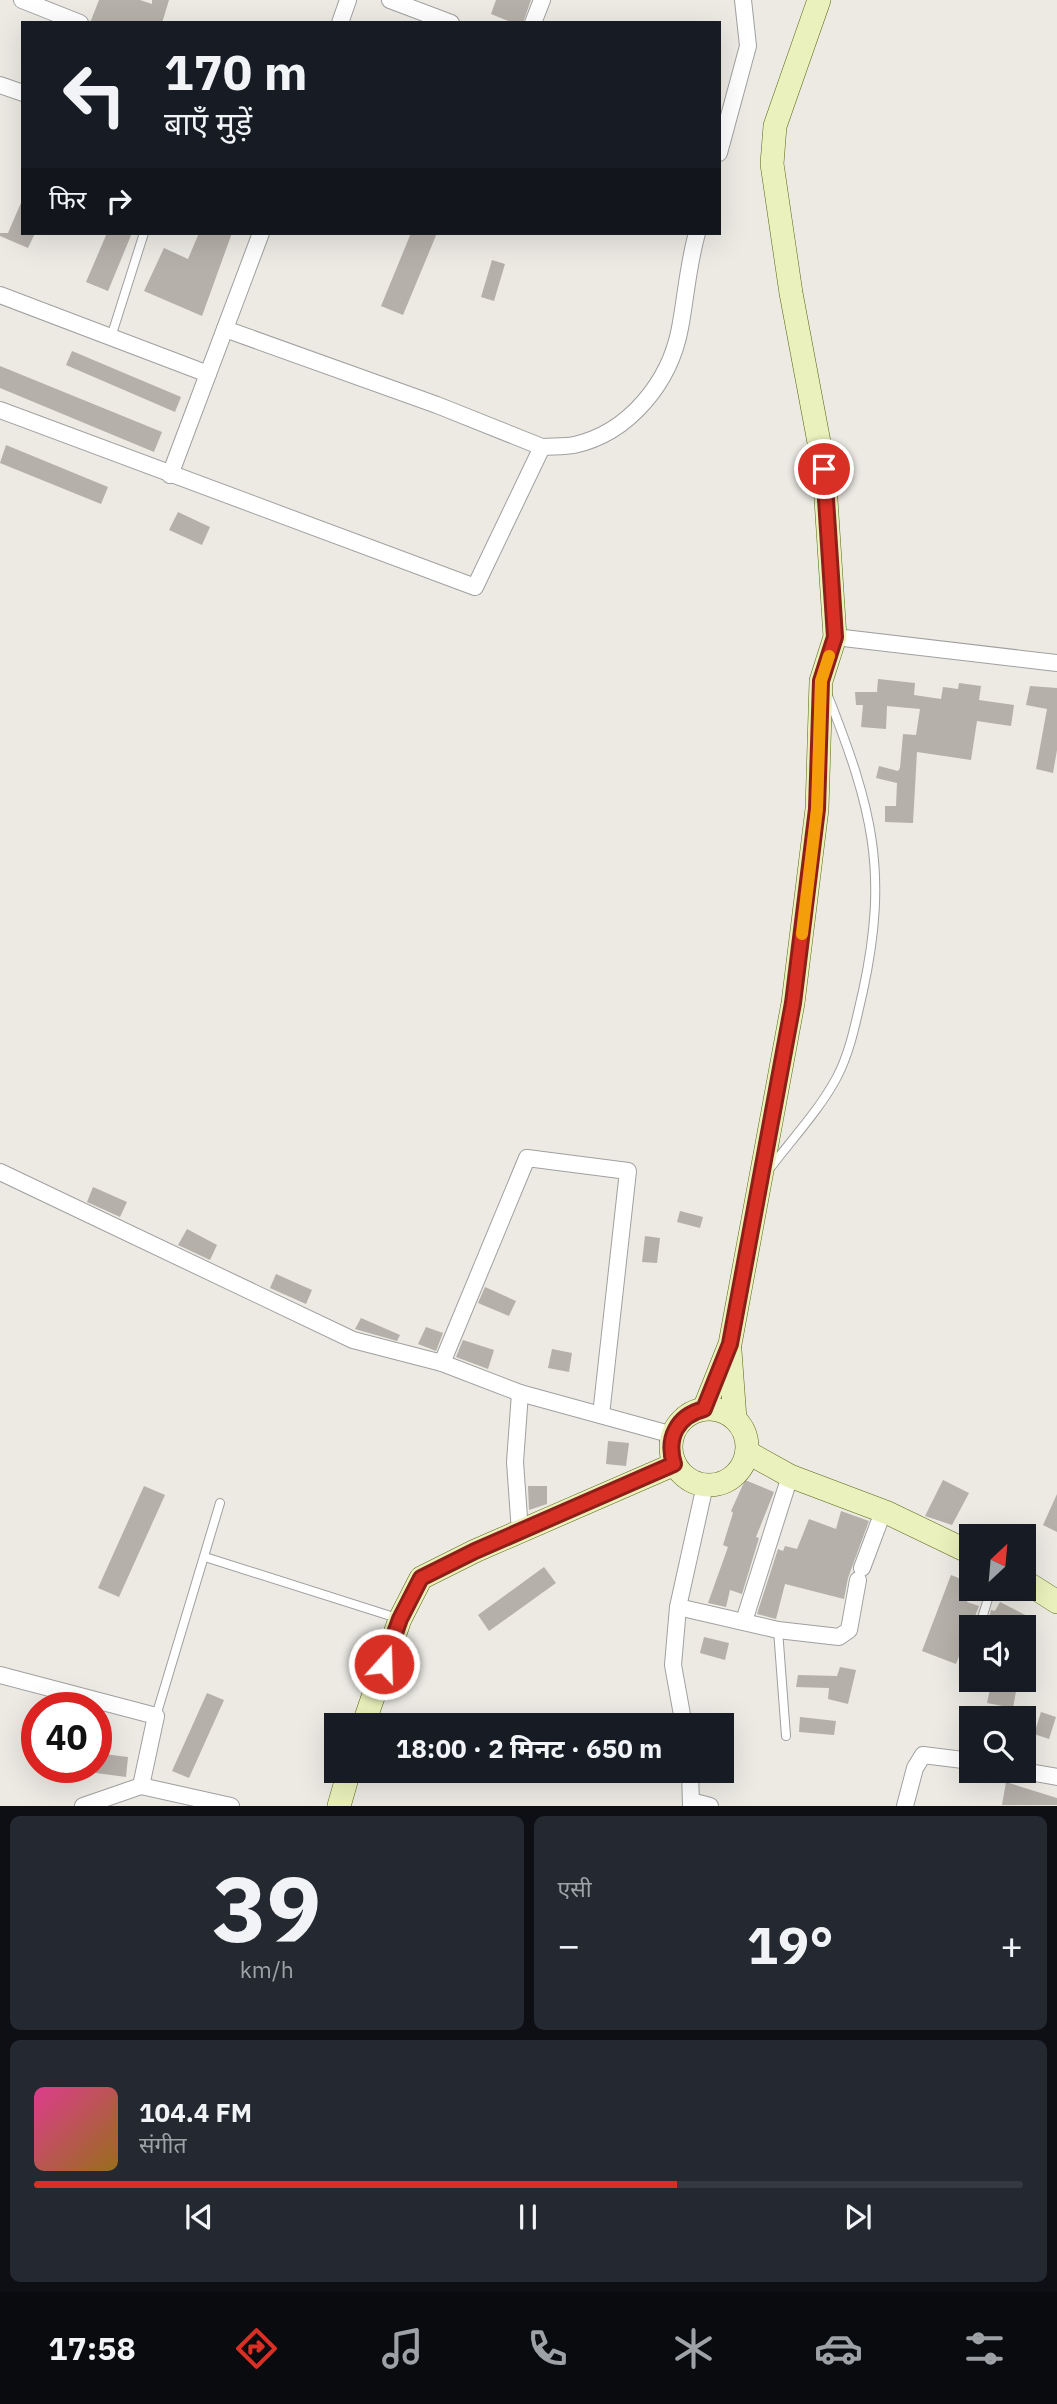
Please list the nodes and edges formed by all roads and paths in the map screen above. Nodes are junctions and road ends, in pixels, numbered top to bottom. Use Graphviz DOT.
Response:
graph roads {
  1 [pos="22,0"];
  2 [pos="348,0"];
  3 [pos="390,0"];
  4 [pos="542,0"];
  5 [pos="743,0"];
  6 [pos="819,0"];
  7 [pos="75,21"];
  8 [pos="341,21"];
  9 [pos="446,21"];
  10 [pos="534,21"];
  11 [pos="0,85"];
  12 [pos="21,92"];
  13 [pos="721,146"];
  14 [pos="143,235"];
  15 [pos="260,235"];
  16 [pos="696,235"];
  17 [pos="0,295"];
  18 [pos="225,329"];
  19 [pos="111,337"];
  20 [pos="208,374"];
  21 [pos="0,410"];
  22 [pos="542,447"];
  23 [pos="170,475"];
  24 [pos="835,637"];
  25 [pos="1057,663"];
  26 [pos="821,681"];
  27 [pos="0,1172"];
  28 [pos="762,1178"];
  29 [pos="730,1344"];
  30 [pos="442,1363"];
  31 [pos="520,1392"];
  32 [pos="704,1409"];
  33 [pos="601,1415"];
  34 [pos="735,1419"];
  35 [pos="673,1435"];
  36 [pos="747,1452"];
  37 [pos="674,1464"];
  38 [pos="790,1476"];
  39 [pos="705,1485"];
  40 [pos="220,1503"];
  41 [pos="883,1512"];
  42 [pos="520,1532"];
  43 [pos="959,1547"];
  44 [pos="205,1557"];
  45 [pos="1036,1589"];
  46 [pos="1057,1602"];
  47 [pos="678,1607"];
  48 [pos="400,1619"];
  49 [pos="744,1621"];
  50 [pos="778,1630"];
  51 [pos="0,1675"];
  52 [pos="367,1713"];
  53 [pos="682,1713"];
  54 [pos="156,1716"];
  55 [pos="786,1736"];
  56 [pos="959,1760"];
  57 [pos="1036,1773"];
  58 [pos="1057,1777"];
  59 [pos="345,1783"];
  60 [pos="690,1783"];
  61 [pos="141,1786"];
  62 [pos="691,1803"];
  63 [pos="82,1805"];
  64 [pos="231,1805"];
  65 [pos="339,1805"];
  66 [pos="710,1805"];
  67 [pos="905,1805"];
  1 -- 7 [label="street"];
  2 -- 8 [label="street"];
  3 -- 9 [label="street"];
  4 -- 10 [label="street"];
  5 -- 13 [label="street"];
  6 -- 24 [label="street"];
  11 -- 12 [label="street"];
  14 -- 19 [label="lane"];
  15 -- 18 [label="street"];
  16 -- 22 [label="street"];
  17 -- 19 [label="street"];
  18 -- 20 [label="street"];
  18 -- 22 [label="street"];
  19 -- 20 [label="street"];
  20 -- 23 [label="street"];
  21 -- 23 [label="street"];
  22 -- 23 [label="street"];
  24 -- 25 [label="street"];
  24 -- 26 [label="street"];
  26 -- 28 [label="street"];
  26 -- 28 [label="lane"];
  27 -- 30 [label="street"];
  28 -- 29 [label="street"];
  29 -- 32 [label="street"];
  29 -- 34 [label="street"];
  30 -- 31 [label="street"];
  30 -- 33 [label="street"];
  31 -- 33 [label="street"];
  31 -- 42 [label="street"];
  32 -- 34 [label="street"];
  32 -- 35 [label="street"];
  33 -- 35 [label="street"];
  34 -- 36 [label="street"];
  35 -- 37 [label="street"];
  36 -- 38 [label="street"];
  36 -- 39 [label="street"];
  37 -- 39 [label="street"];
  37 -- 42 [label="street"];
  38 -- 41 [label="street"];
  38 -- 49 [label="street"];
  39 -- 47 [label="street"];
  40 -- 44 [label="lane"];
  41 -- 43 [label="street"];
  41 -- 50 [label="street"];
  42 -- 48 [label="street"];
  44 -- 48 [label="lane"];
  44 -- 54 [label="lane"];
  45 -- 46 [label="street"];
  47 -- 49 [label="street"];
  47 -- 53 [label="street"];
  48 -- 52 [label="street"];
  49 -- 50 [label="street"];
  50 -- 55 [label="lane"];
  51 -- 54 [label="street"];
  54 -- 61 [label="street"];
  56 -- 67 [label="street"];
  57 -- 58 [label="street"];
  59 -- 65 [label="street"];
  60 -- 62 [label="street"];
  61 -- 63 [label="street"];
  61 -- 64 [label="street"];
  62 -- 66 [label="street"];
}
